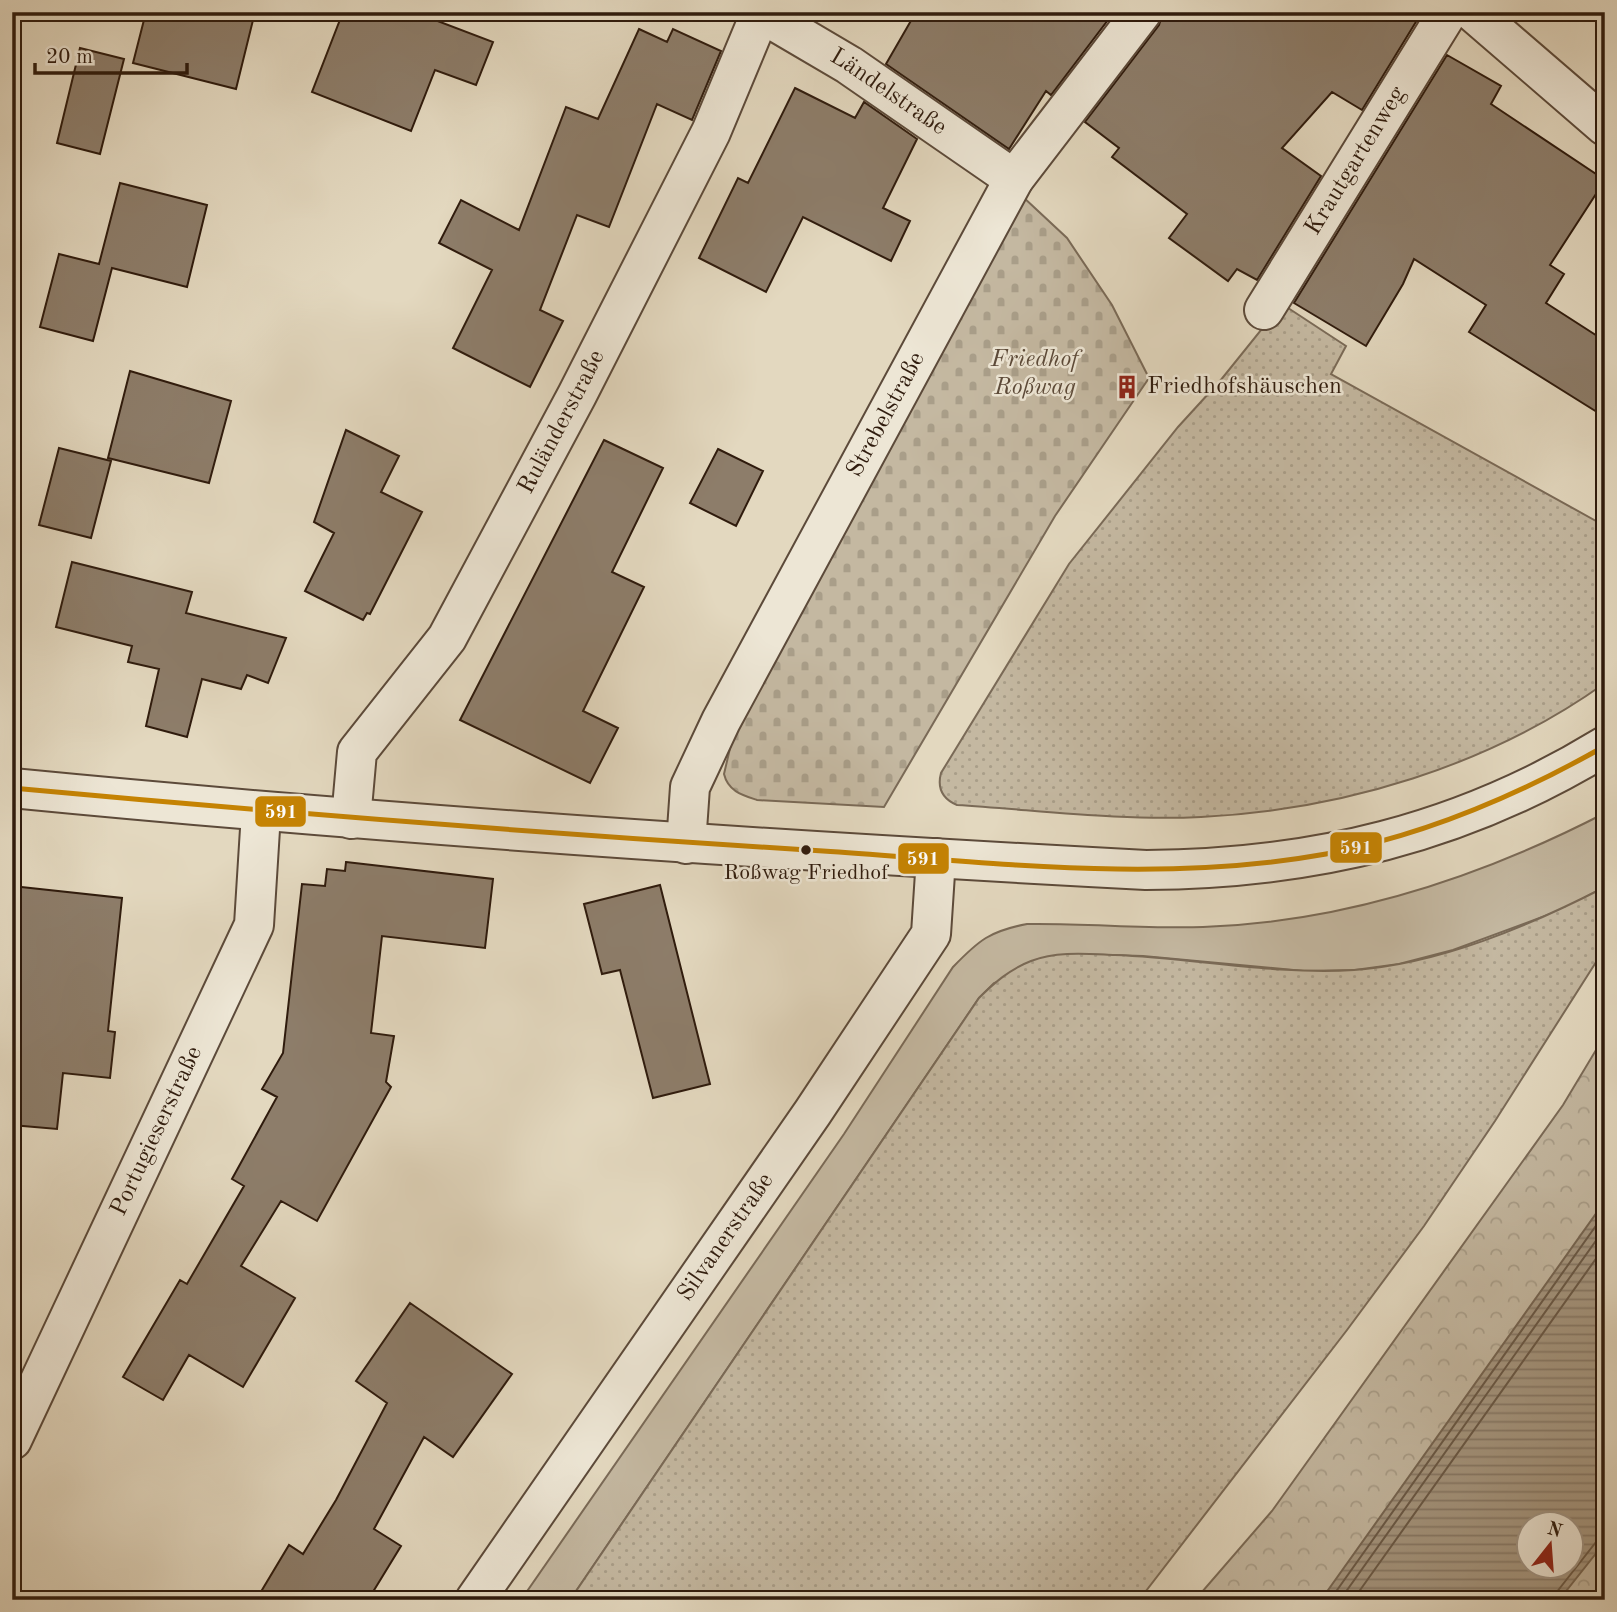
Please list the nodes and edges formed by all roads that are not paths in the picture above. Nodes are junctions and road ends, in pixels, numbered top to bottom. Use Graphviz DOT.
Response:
graph roads {
  1 [pos="1142,12"];
  2 [pos="1447,12"];
  3 [pos="1473,12"];
  4 [pos="761,13"];
  5 [pos="1605,126"];
  6 [pos="1014,179"];
  7 [pos="1264,310"];
  8 [pos="1605,746"];
  9 [pos="12,788"];
  10 [pos="261,813"];
  11 [pos="351,819"];
  12 [pos="686,844"];
  13 [pos="936,858"];
  14 [pos="12,1440"];
  15 [pos="475,1600"];
  1 -- 6 [label="street, Strebelstraße"];
  2 -- 7 [label="street, Krautgartenweg"];
  3 -- 5 [label="street"];
  4 -- 6 [label="street, Ländelstraße"];
  4 -- 11 [label="street, Ruländerstraße"];
  6 -- 12 [label="street, Strebelstraße"];
  8 -- 13 [label="street"];
  9 -- 10 [label="street"];
  10 -- 11 [label="street"];
  10 -- 14 [label="street, Portugieserstraße"];
  11 -- 12 [label="street"];
  12 -- 13 [label="street"];
  13 -- 15 [label="street, Silvanerstraße"];
}
